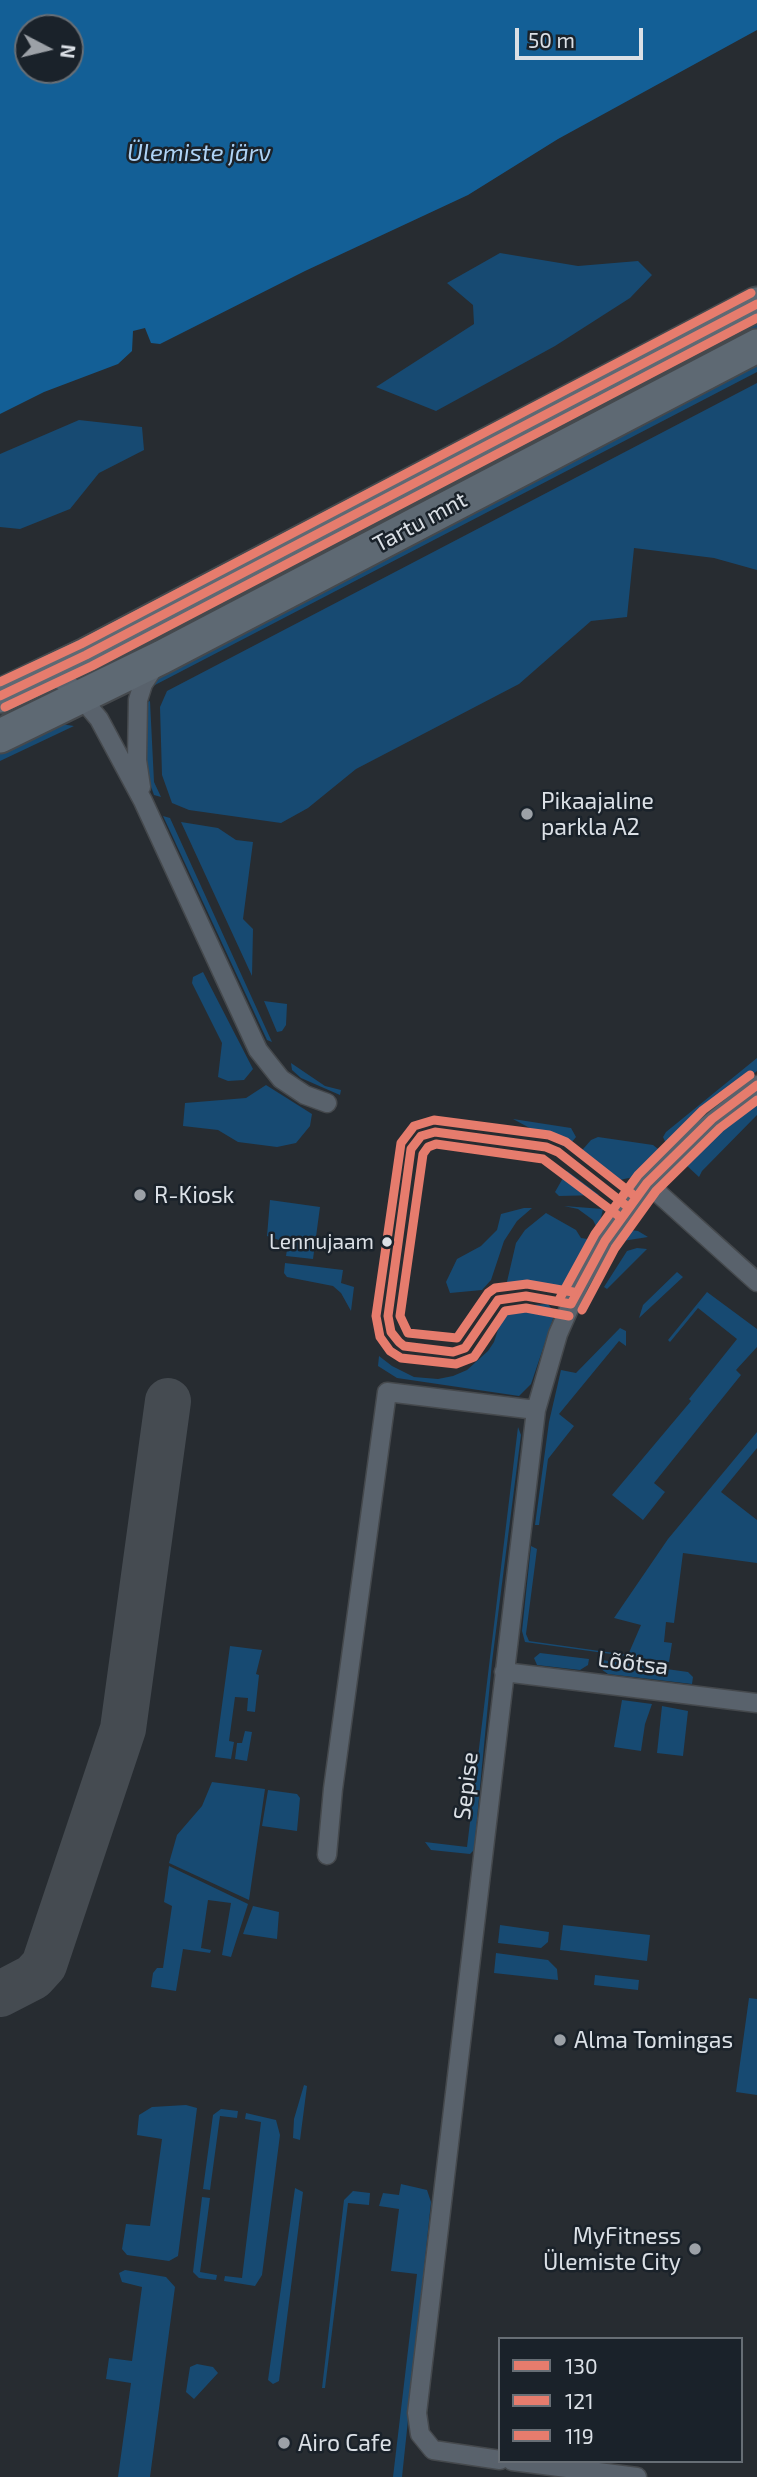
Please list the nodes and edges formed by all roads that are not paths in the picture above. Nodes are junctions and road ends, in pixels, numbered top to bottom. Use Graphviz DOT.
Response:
graph roads {
  1 [pos="757,304"];
  2 [pos="757,346"];
  3 [pos="162,657"];
  4 [pos="43,676"];
  5 [pos="0,696"];
  6 [pos="82,697"];
  7 [pos="0,737"];
  8 [pos="143,801"];
  9 [pos="757,1085"];
  10 [pos="327,1102"];
  11 [pos="647,1183"];
  12 [pos="757,1282"];
  13 [pos="536,1410"];
  14 [pos="504,1672"];
  15 [pos="757,1703"];
  16 [pos="327,1855"];
  17 [pos="498,2460"];
  18 [pos="528,2463"];
  19 [pos="637,2477"];
  1 -- 4 [label="highway, Tartu mnt"];
  2 -- 3 [label="highway, Tartu mnt"];
  3 -- 6 [label="highway, Tartu mnt"];
  3 -- 8 [label="street"];
  4 -- 5 [label="highway, Tartu mnt"];
  4 -- 6 [label="street"];
  6 -- 7 [label="highway, Tartu mnt"];
  6 -- 8 [label="street"];
  8 -- 10 [label="street"];
  9 -- 11 [label="street, Sepise"];
  11 -- 12 [label="street"];
  11 -- 13 [label="street, Sepise"];
  13 -- 14 [label="street, Sepise"];
  13 -- 16 [label="street"];
  14 -- 15 [label="street, Lõõtsa"];
  14 -- 17 [label="street, Sepise"];
  18 -- 19 [label="street"];
}
